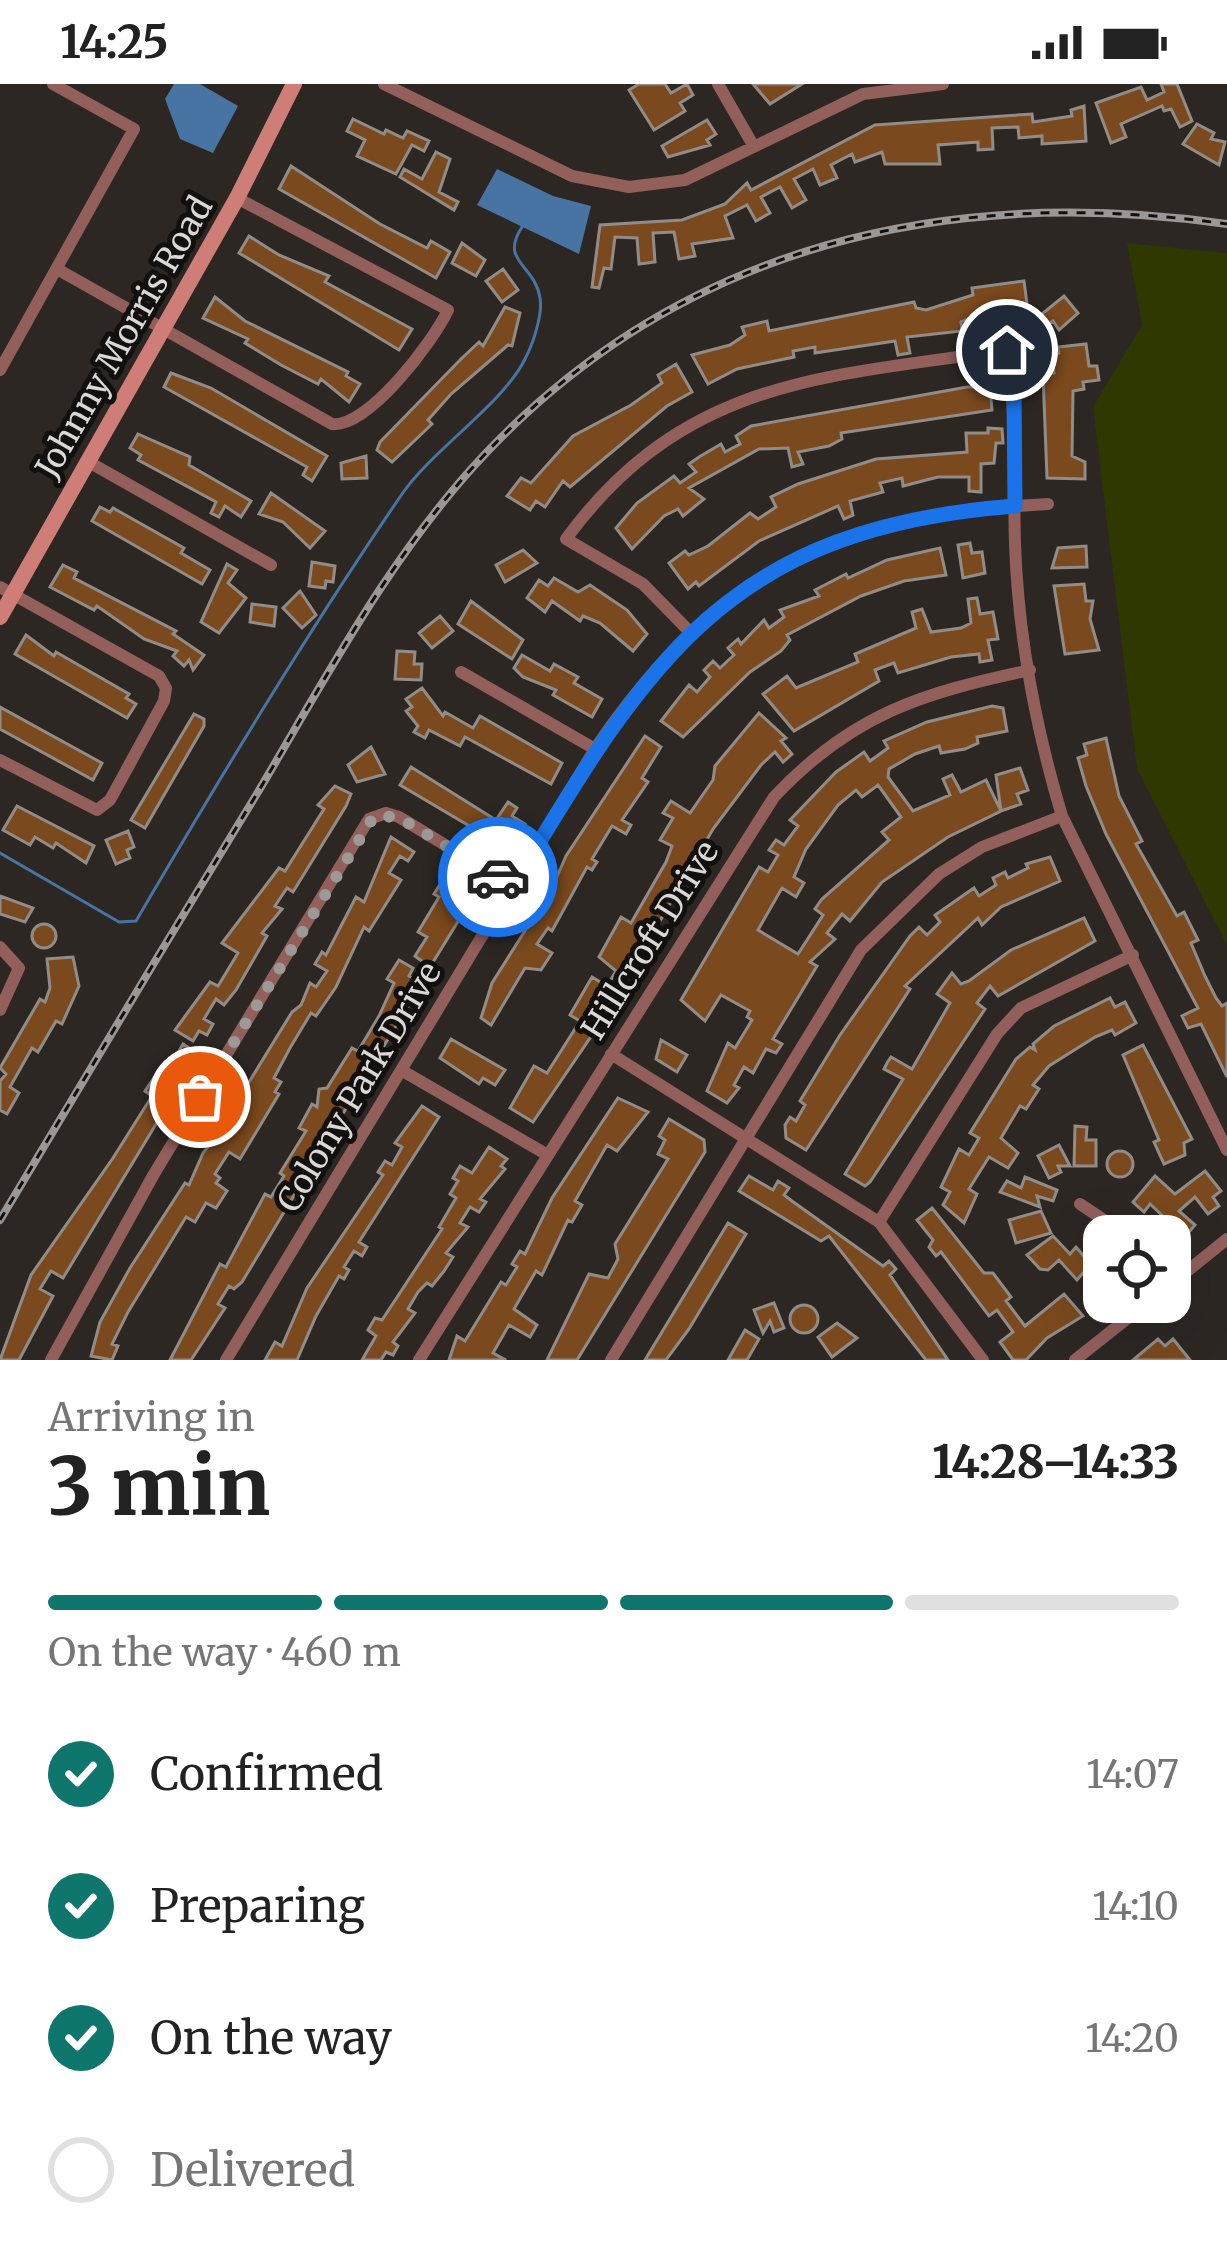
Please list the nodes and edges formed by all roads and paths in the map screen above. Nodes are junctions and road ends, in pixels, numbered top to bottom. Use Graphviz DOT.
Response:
graph roads {
  1 [pos="53,84"];
  2 [pos="294,84"];
  3 [pos="384,84"];
  4 [pos="718,84"];
  5 [pos="944,84"];
  6 [pos="889,86"];
  7 [pos="753,145"];
  8 [pos="237,198"];
  9 [pos="56,269"];
  10 [pos="163,329"];
  11 [pos="0,370"];
  12 [pos="87,461"];
  13 [pos="1048,504"];
  14 [pos="1015,506"];
  15 [pos="271,565"];
  16 [pos="7,590"];
  17 [pos="0,617"];
  18 [pos="691,633"];
  19 [pos="1030,670"];
  20 [pos="461,672"];
  21 [pos="595,749"];
  22 [pos="0,760"];
  23 [pos="1062,816"];
  24 [pos="513,886"];
  25 [pos="0,946"];
  26 [pos="1133,955"];
  27 [pos="0,1010"];
  28 [pos="611,1054"];
  29 [pos="401,1070"];
  30 [pos="743,1136"];
  31 [pos="1227,1150"];
  32 [pos="546,1154"];
  33 [pos="1080,1204"];
  34 [pos="1096,1215"];
  35 [pos="879,1222"];
  36 [pos="1227,1239"];
  37 [pos="1191,1267"];
  38 [pos="1122,1323"];
  39 [pos="51,1360"];
  40 [pos="226,1360"];
  41 [pos="419,1360"];
  42 [pos="611,1360"];
  43 [pos="983,1360"];
  44 [pos="1075,1360"];
  1 -- 9 [label="street"];
  2 -- 8 [label="street, Johnny Morris Road"];
  3 -- 7 [label="street"];
  4 -- 7 [label="street"];
  5 -- 6 [label="street"];
  6 -- 7 [label="street"];
  8 -- 10 [label="street, Johnny Morris Road"];
  8 -- 10 [label="street"];
  9 -- 10 [label="street"];
  9 -- 11 [label="street"];
  10 -- 12 [label="street, Johnny Morris Road"];
  12 -- 15 [label="street"];
  12 -- 16 [label="street, Johnny Morris Road"];
  13 -- 14 [label="street, Colony Park Drive"];
  14 -- 18 [label="street, Colony Park Drive"];
  14 -- 18 [label="street"];
  14 -- 19 [label="street"];
  16 -- 17 [label="street, Johnny Morris Road"];
  16 -- 22 [label="street"];
  18 -- 21 [label="street, Colony Park Drive"];
  19 -- 23 [label="street"];
  19 -- 28 [label="street, Hillcroft Drive"];
  20 -- 21 [label="street"];
  21 -- 24 [label="street, Colony Park Drive"];
  23 -- 26 [label="street"];
  23 -- 30 [label="street"];
  24 -- 29 [label="street, Colony Park Drive"];
  24 -- 39 [label="street"];
  25 -- 27 [label="street"];
  26 -- 31 [label="street"];
  26 -- 35 [label="street"];
  28 -- 30 [label="street"];
  28 -- 32 [label="street, Hillcroft Drive"];
  29 -- 32 [label="street"];
  29 -- 40 [label="street, Colony Park Drive"];
  30 -- 35 [label="street"];
  30 -- 42 [label="street"];
  32 -- 41 [label="street, Hillcroft Drive"];
  33 -- 34 [label="street"];
  35 -- 43 [label="street"];
  36 -- 37 [label="street"];
  38 -- 44 [label="street"];
}
